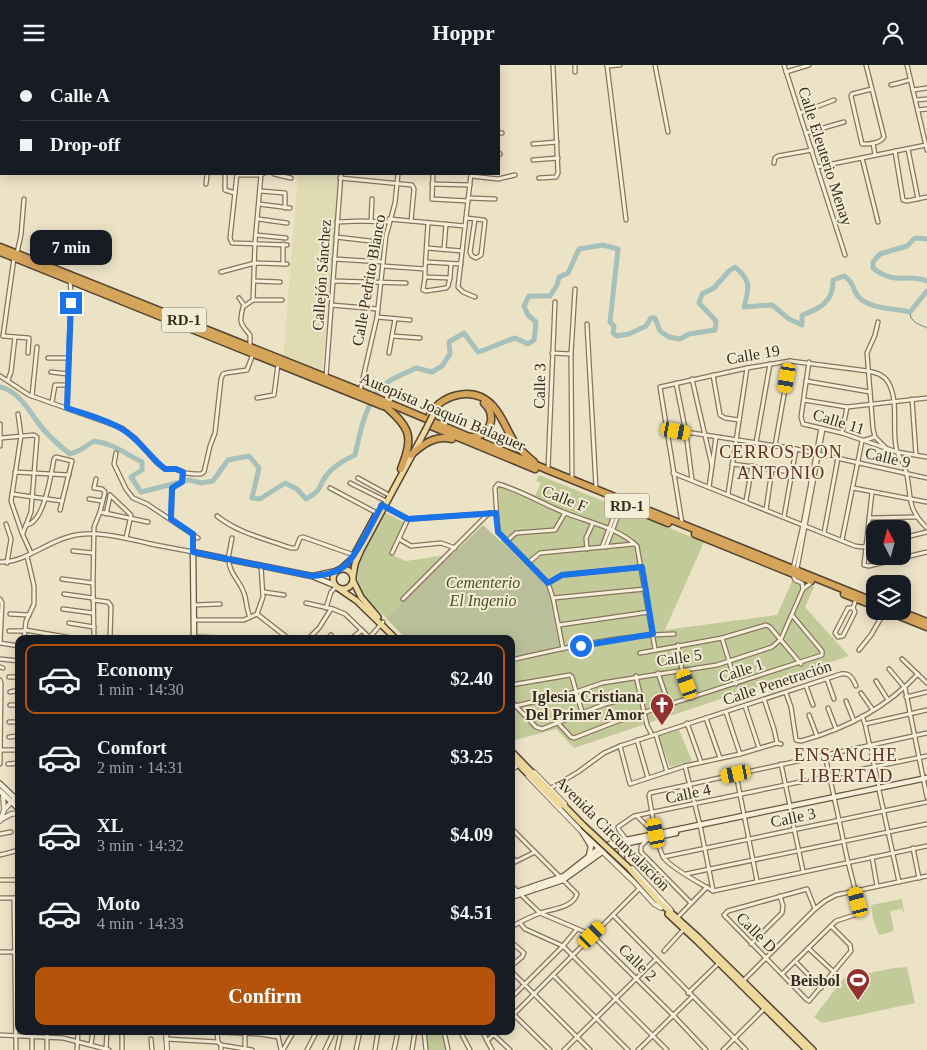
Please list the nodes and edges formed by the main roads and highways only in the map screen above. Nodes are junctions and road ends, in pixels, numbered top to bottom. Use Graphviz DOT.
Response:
graph roads {
  1 [pos="0,247"];
  2 [pos="0,252"];
  3 [pos="15,256"];
  4 [pos="251,350"];
  5 [pos="367,397"];
  6 [pos="382,404"];
  7 [pos="432,415"];
  8 [pos="423,430"];
  9 [pos="468,437"];
  10 [pos="475,445"];
  11 [pos="412,455"];
  12 [pos="538,466"];
  13 [pos="401,469"];
  14 [pos="383,504"];
  15 [pos="339,570"];
  16 [pos="795,572"];
  17 [pos="312,576"];
  18 [pos="353,579"];
  19 [pos="800,581"];
  20 [pos="811,581"];
  21 [pos="336,587"];
  22 [pos="866,599"];
  23 [pos="866,603"];
  24 [pos="911,616"];
  25 [pos="909,620"];
  26 [pos="927,622"];
  27 [pos="382,623"];
  28 [pos="927,627"];
  29 [pos="194,635"];
  30 [pos="392,635"];
  31 [pos="396,635"];
  32 [pos="515,756"];
  33 [pos="515,761"];
  34 [pos="527,770"];
  35 [pos="925,780"];
  36 [pos="0,784"];
  37 [pos="1,792"];
  38 [pos="15,801"];
  39 [pos="582,829"];
  40 [pos="627,841"];
  41 [pos="601,850"];
  42 [pos="589,857"];
  43 [pos="622,859"];
  44 [pos="628,869"];
  45 [pos="562,879"];
  46 [pos="515,894"];
  47 [pos="720,961"];
  48 [pos="766,1007"];
  49 [pos="807,1050"];
  50 [pos="812,1050"];
  1 -- 3 [label="highway, Autopista Joaquín Balaguer / RD-1"];
  2 -- 3 [label="highway, Autopista Joaquín Balaguer / RD-1"];
  3 -- 4 [label="highway, Autopista Joaquín Balaguer / RD-1"];
  3 -- 4 [label="highway, Autopista Joaquín Balaguer / RD-1"];
  4 -- 5 [label="highway, Autopista Joaquín Balaguer / RD-1"];
  4 -- 5 [label="highway, Autopista Joaquín Balaguer / RD-1"];
  5 -- 6 [label="highway, Autopista Joaquín Balaguer / RD-1"];
  6 -- 9 [label="highway, Autopista Joaquín Balaguer / RD-1"];
  6 -- 10 [label="highway, Autopista Joaquín Balaguer / RD-1"];
  6 -- 13 [label="highway"];
  7 -- 8 [label="main road, bridge"];
  7 -- 9 [label="highway"];
  7 -- 12 [label="highway"];
  8 -- 11 [label="main road"];
  8 -- 13 [label="main road"];
  9 -- 12 [label="highway, Autopista Joaquín Balaguer / RD-1"];
  10 -- 11 [label="highway"];
  10 -- 16 [label="highway, Autopista Joaquín Balaguer / RD-1"];
  11 -- 14 [label="main road"];
  12 -- 16 [label="highway, Autopista Joaquín Balaguer / RD-1"];
  13 -- 14 [label="main road"];
  14 -- 15 [label="main road"];
  14 -- 18 [label="main road"];
  15 -- 17 [label="main road"];
  15 -- 18 [label="main road"];
  15 -- 21 [label="main road"];
  16 -- 20 [label="highway, Autopista Joaquín Balaguer / RD-1"];
  16 -- 22 [label="highway, Autopista Joaquín Balaguer / RD-1"];
  17 -- 21 [label="main road"];
  17 -- 29 [label="main road"];
  18 -- 21 [label="main road"];
  18 -- 27 [label="main road"];
  19 -- 20 [label="highway"];
  20 -- 23 [label="highway, Autopista Joaquín Balaguer / RD-1"];
  21 -- 27 [label="main road"];
  24 -- 26 [label="highway"];
  25 -- 28 [label="highway"];
  27 -- 30 [label="main road"];
  27 -- 31 [label="main road"];
  32 -- 34 [label="main road, Avenida Circunvalación"];
  33 -- 34 [label="main road, Avenida Circunvalación"];
  34 -- 39 [label="main road, Avenida Circunvalación"];
  35 -- 40 [label="main road"];
  36 -- 38 [label="main road"];
  37 -- 38 [label="main road"];
  39 -- 42 [label="main road"];
  39 -- 44 [label="main road, Avenida Circunvalación, bridge"];
  40 -- 41 [label="main road"];
  40 -- 43 [label="main road"];
  41 -- 42 [label="main road"];
  41 -- 45 [label="main road"];
  42 -- 45 [label="main road"];
  44 -- 47 [label="main road, Avenida Circunvalación"];
  44 -- 47 [label="main road, Avenida Circunvalación"];
  45 -- 46 [label="main road"];
  47 -- 48 [label="main road, Avenida Circunvalación"];
  48 -- 49 [label="main road, Avenida Circunvalación"];
  48 -- 50 [label="main road, Avenida Circunvalación"];
}
